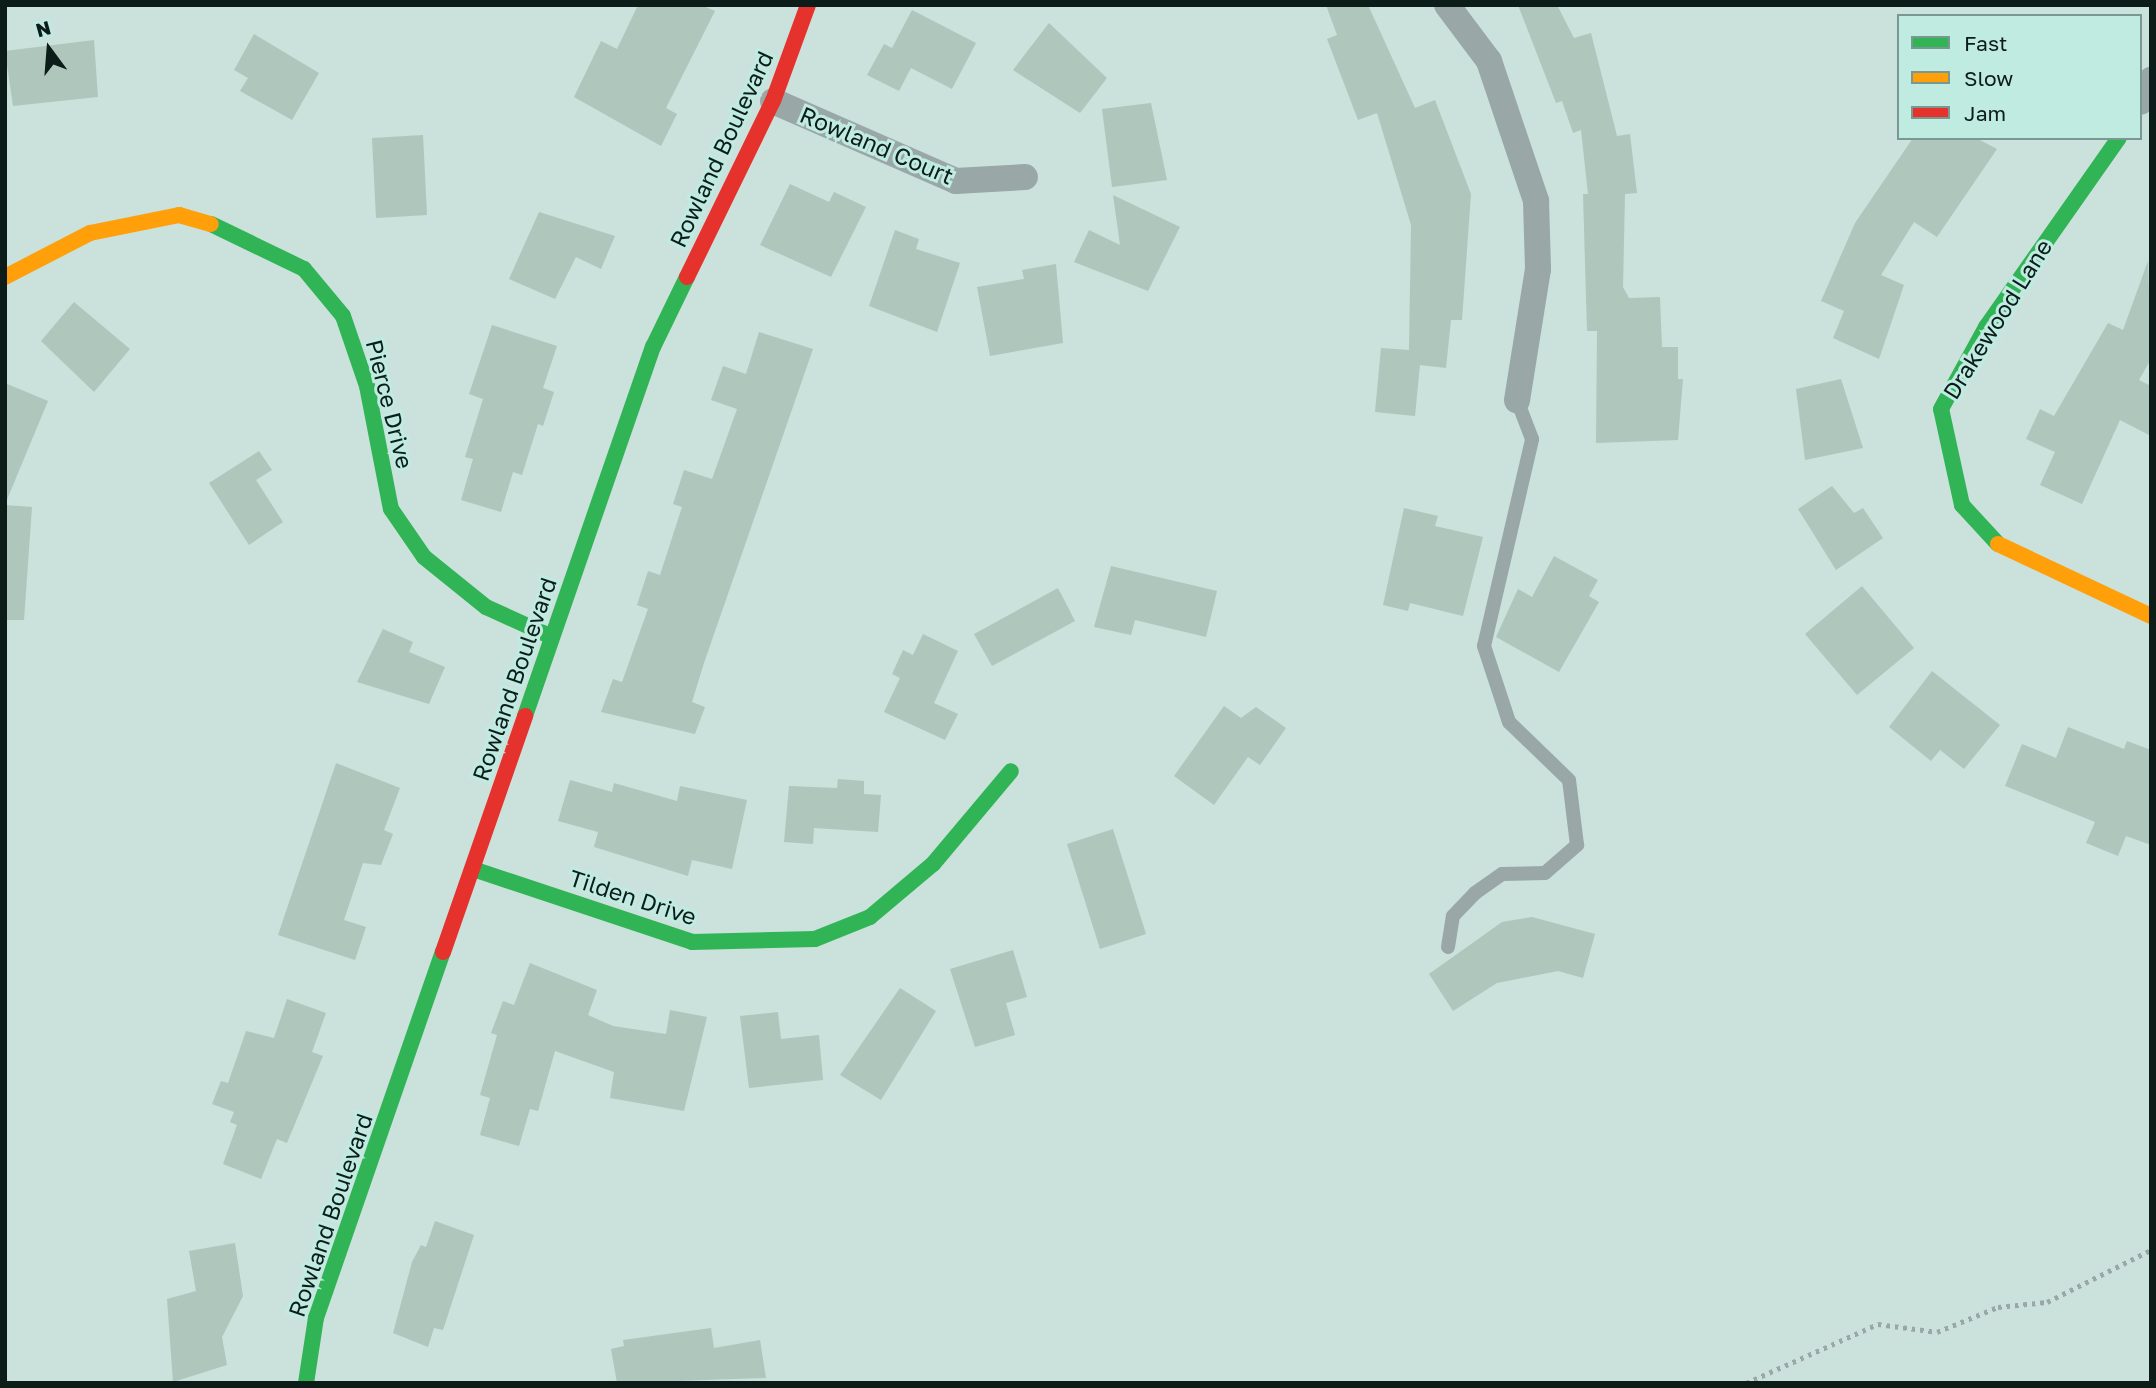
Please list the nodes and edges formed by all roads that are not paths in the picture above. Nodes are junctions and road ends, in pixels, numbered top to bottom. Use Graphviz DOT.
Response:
graph roads {
  1 [pos="808,5"];
  2 [pos="1447,5"];
  3 [pos="2151,80"];
  4 [pos="2142,98"];
  5 [pos="773,101"];
  6 [pos="2118,140"];
  7 [pos="1025,177"];
  8 [pos="5,277"];
  9 [pos="1517,400"];
  10 [pos="2151,616"];
  11 [pos="552,638"];
  12 [pos="1011,771"];
  13 [pos="473,869"];
  14 [pos="1448,947"];
  15 [pos="306,1383"];
  1 -- 5 [label="street, Rowland Boulevard"];
  2 -- 9 [label="street"];
  3 -- 4 [label="street"];
  5 -- 7 [label="street, Rowland Court"];
  5 -- 11 [label="street, Rowland Boulevard"];
  6 -- 10 [label="street, Drakewood Lane"];
  8 -- 11 [label="street, Pierce Drive"];
  9 -- 14 [label="lane"];
  11 -- 13 [label="street, Rowland Boulevard"];
  12 -- 13 [label="street, Tilden Drive"];
  13 -- 15 [label="street, Rowland Boulevard"];
}
